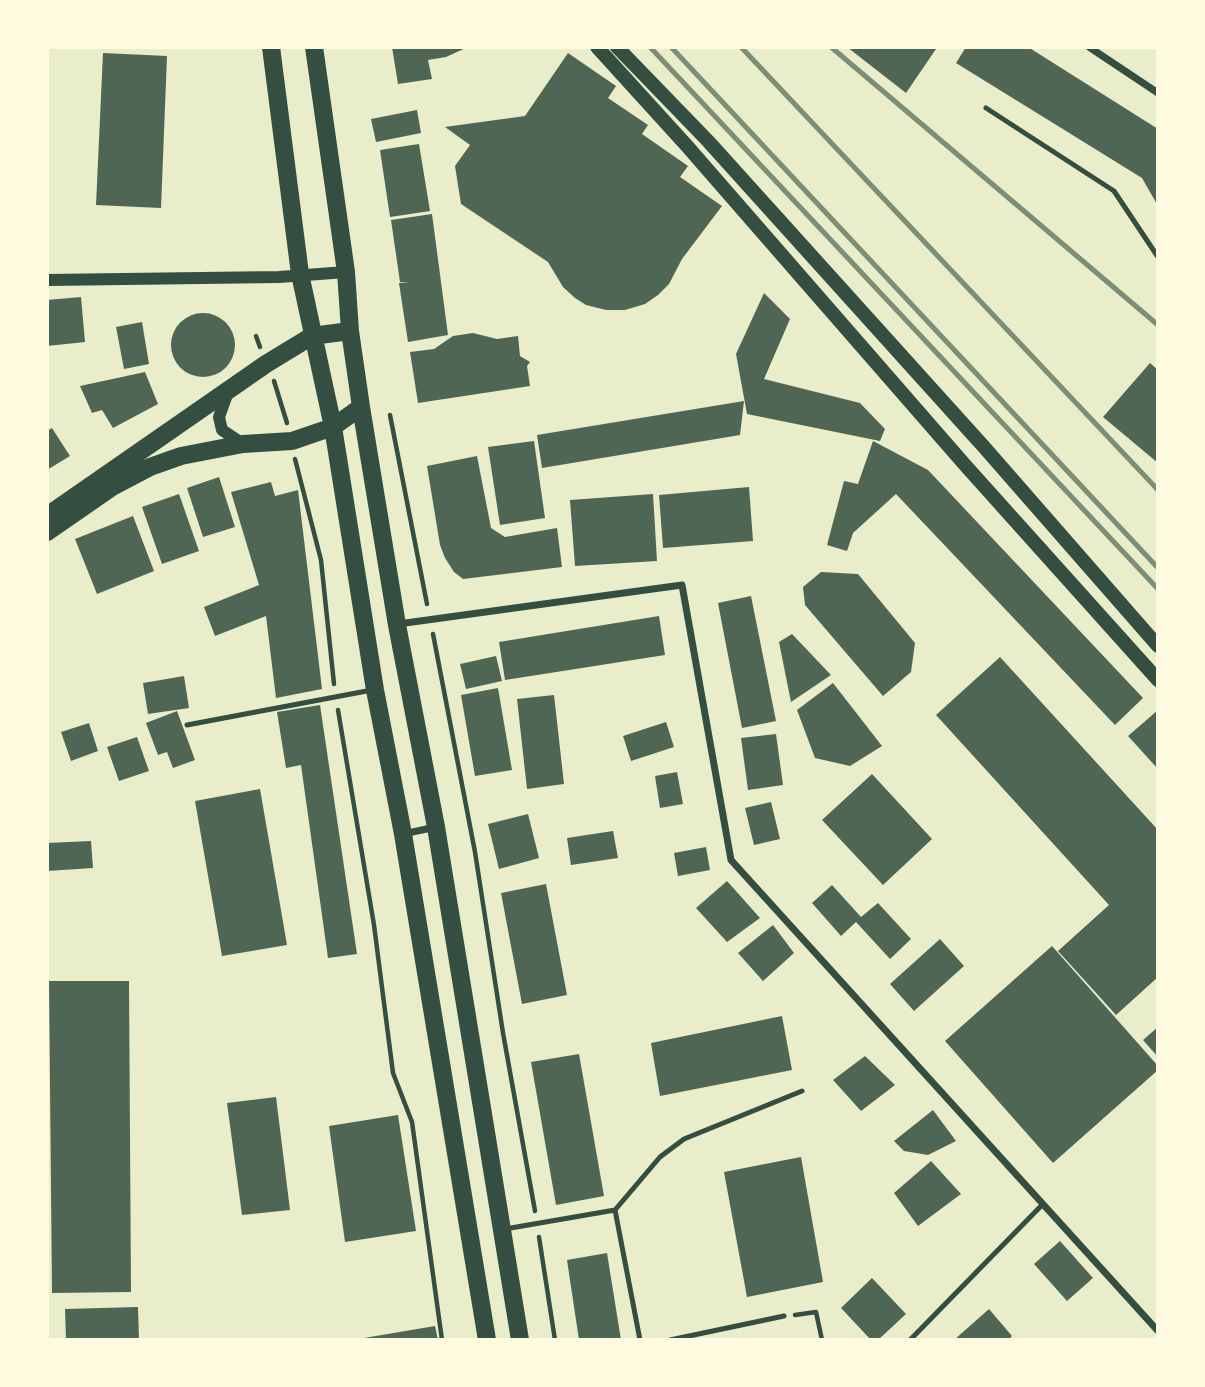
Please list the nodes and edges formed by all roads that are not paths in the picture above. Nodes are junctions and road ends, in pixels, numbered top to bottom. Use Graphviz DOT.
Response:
graph roads {
  1 [pos="271,47"];
  2 [pos="314,47"];
  3 [pos="597,47"];
  4 [pos="617,47"];
  5 [pos="1089,47"];
  6 [pos="1158,93"];
  7 [pos="986,108"];
  8 [pos="1158,257"];
  9 [pos="346,272"];
  10 [pos="300,274"];
  11 [pos="47,280"];
  12 [pos="350,331"];
  13 [pos="312,335"];
  14 [pos="228,392"];
  15 [pos="361,407"];
  16 [pos="333,427"];
  17 [pos="243,444"];
  18 [pos="47,516"];
  19 [pos="47,532"];
  20 [pos="397,625"];
  21 [pos="1158,646"];
  22 [pos="1158,680"];
  23 [pos="375,690"];
  24 [pos="187,725"];
  25 [pos="436,827"];
  26 [pos="403,834"];
  27 [pos="803,1091"];
  28 [pos="1042,1205"];
  29 [pos="615,1210"];
  30 [pos="502,1229"];
  31 [pos="784,1316"];
  32 [pos="1158,1331"];
  33 [pos="487,1340"];
  34 [pos="520,1340"];
  35 [pos="640,1340"];
  36 [pos="670,1340"];
  37 [pos="910,1340"];
  1 -- 10 [label="main road"];
  2 -- 9 [label="main road"];
  3 -- 22 [label="main road"];
  4 -- 21 [label="main road"];
  5 -- 6 [label="street"];
  7 -- 8 [label="lane"];
  9 -- 10 [label="street"];
  9 -- 12 [label="main road"];
  10 -- 11 [label="street"];
  10 -- 13 [label="main road"];
  12 -- 13 [label="main road"];
  12 -- 15 [label="main road"];
  13 -- 14 [label="main road"];
  13 -- 16 [label="main road"];
  14 -- 17 [label="street"];
  14 -- 18 [label="main road"];
  15 -- 16 [label="main road"];
  15 -- 20 [label="main road"];
  16 -- 17 [label="main road"];
  16 -- 23 [label="main road"];
  17 -- 19 [label="main road"];
  20 -- 25 [label="main road"];
  20 -- 28 [label="street"];
  23 -- 24 [label="lane"];
  23 -- 26 [label="main road"];
  25 -- 26 [label="street"];
  25 -- 30 [label="main road"];
  26 -- 33 [label="main road"];
  27 -- 29 [label="lane"];
  28 -- 32 [label="street"];
  28 -- 37 [label="lane"];
  29 -- 30 [label="lane"];
  29 -- 35 [label="lane"];
  30 -- 34 [label="main road"];
  31 -- 36 [label="lane"];
}
